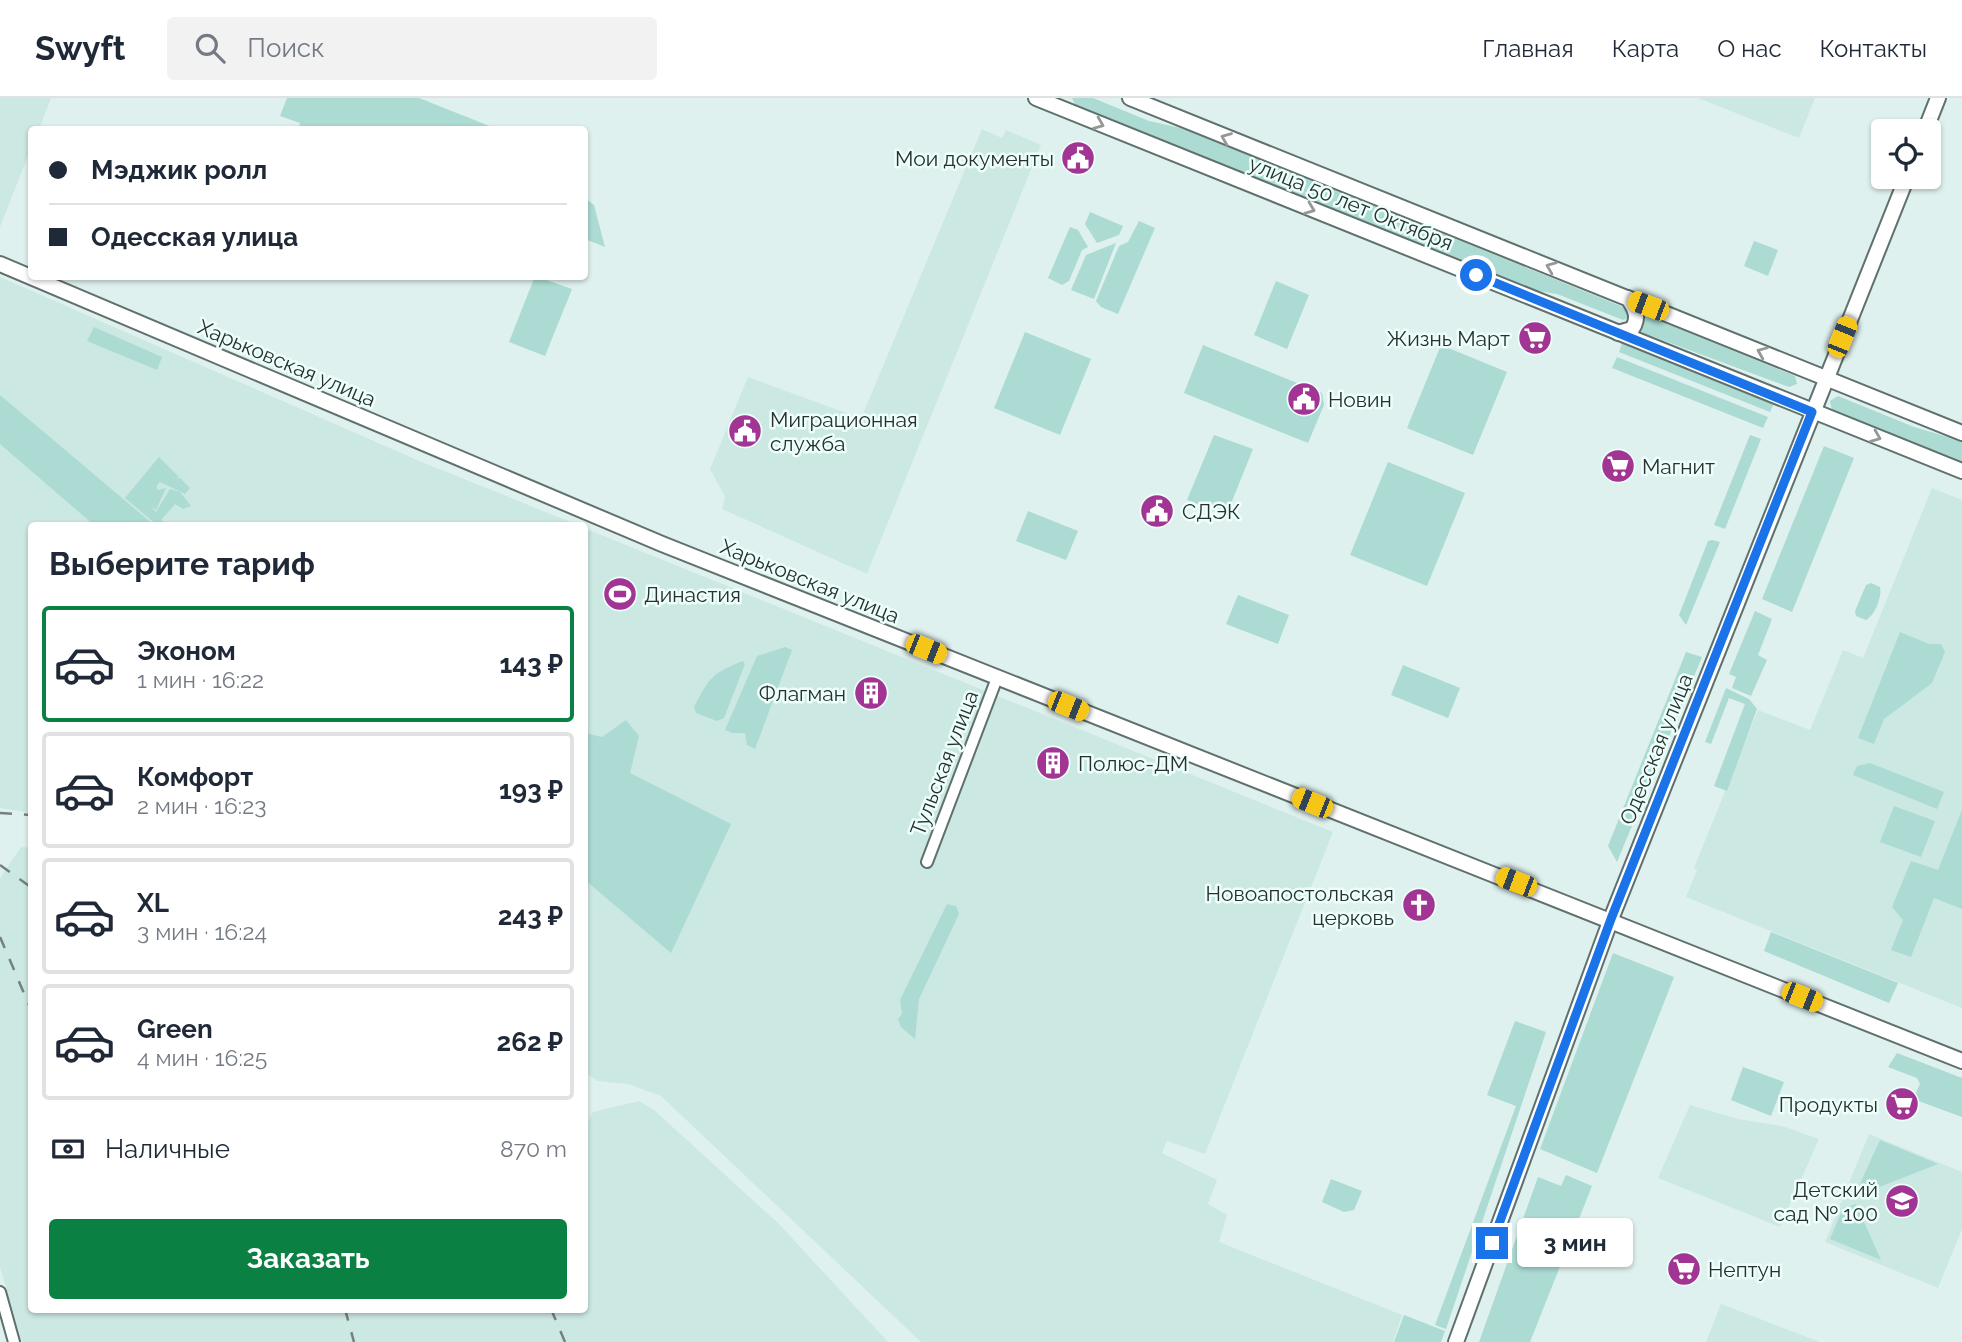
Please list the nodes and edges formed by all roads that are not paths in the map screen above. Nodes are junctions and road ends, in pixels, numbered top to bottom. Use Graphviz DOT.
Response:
graph roads {
  1 [pos="1036,98"];
  2 [pos="1065,98"];
  3 [pos="1130,98"];
  4 [pos="1938,98"];
  5 [pos="1072,113"];
  6 [pos="1930,119"];
  7 [pos="1902,189"];
  8 [pos="0,264"];
  9 [pos="28,276"];
  10 [pos="38,280"];
  11 [pos="1628,298"];
  12 [pos="1618,333"];
  13 [pos="1825,378"];
  14 [pos="1812,412"];
  15 [pos="1962,433"];
  16 [pos="1962,471"];
  17 [pos="997,678"];
  18 [pos="927,862"];
  19 [pos="1611,919"];
  20 [pos="1962,1061"];
  21 [pos="0,1292"];
  22 [pos="14,1342"];
  23 [pos="1456,1342"];
  1 -- 5 [label="street, улица 50 лет Октября"];
  2 -- 5 [label="street"];
  11 -- 3 [label="street, улица 50 лет Октября, one-way"];
  4 -- 6 [label="street"];
  5 -- 12 [label="street, улица 50 лет Октября, one-way"];
  7 -- 13 [label="street, Одесская улица"];
  8 -- 9 [label="street, Харьковская улица"];
  10 -- 17 [label="street, Харьковская улица"];
  11 -- 12 [label="street"];
  13 -- 11 [label="street, улица 50 лет Октября, one-way"];
  12 -- 14 [label="street, улица 50 лет Октября"];
  13 -- 14 [label="street, Одесская улица"];
  13 -- 15 [label="street, улица 50 лет Октября"];
  14 -- 16 [label="street, улица 50 лет Октября, one-way"];
  14 -- 19 [label="street, Одесская улица"];
  17 -- 18 [label="street, Тульская улица"];
  17 -- 19 [label="street, Харьковская улица"];
  19 -- 20 [label="street, Харьковская улица"];
  19 -- 23 [label="street, Одесская улица"];
  21 -- 22 [label="street"];
}
